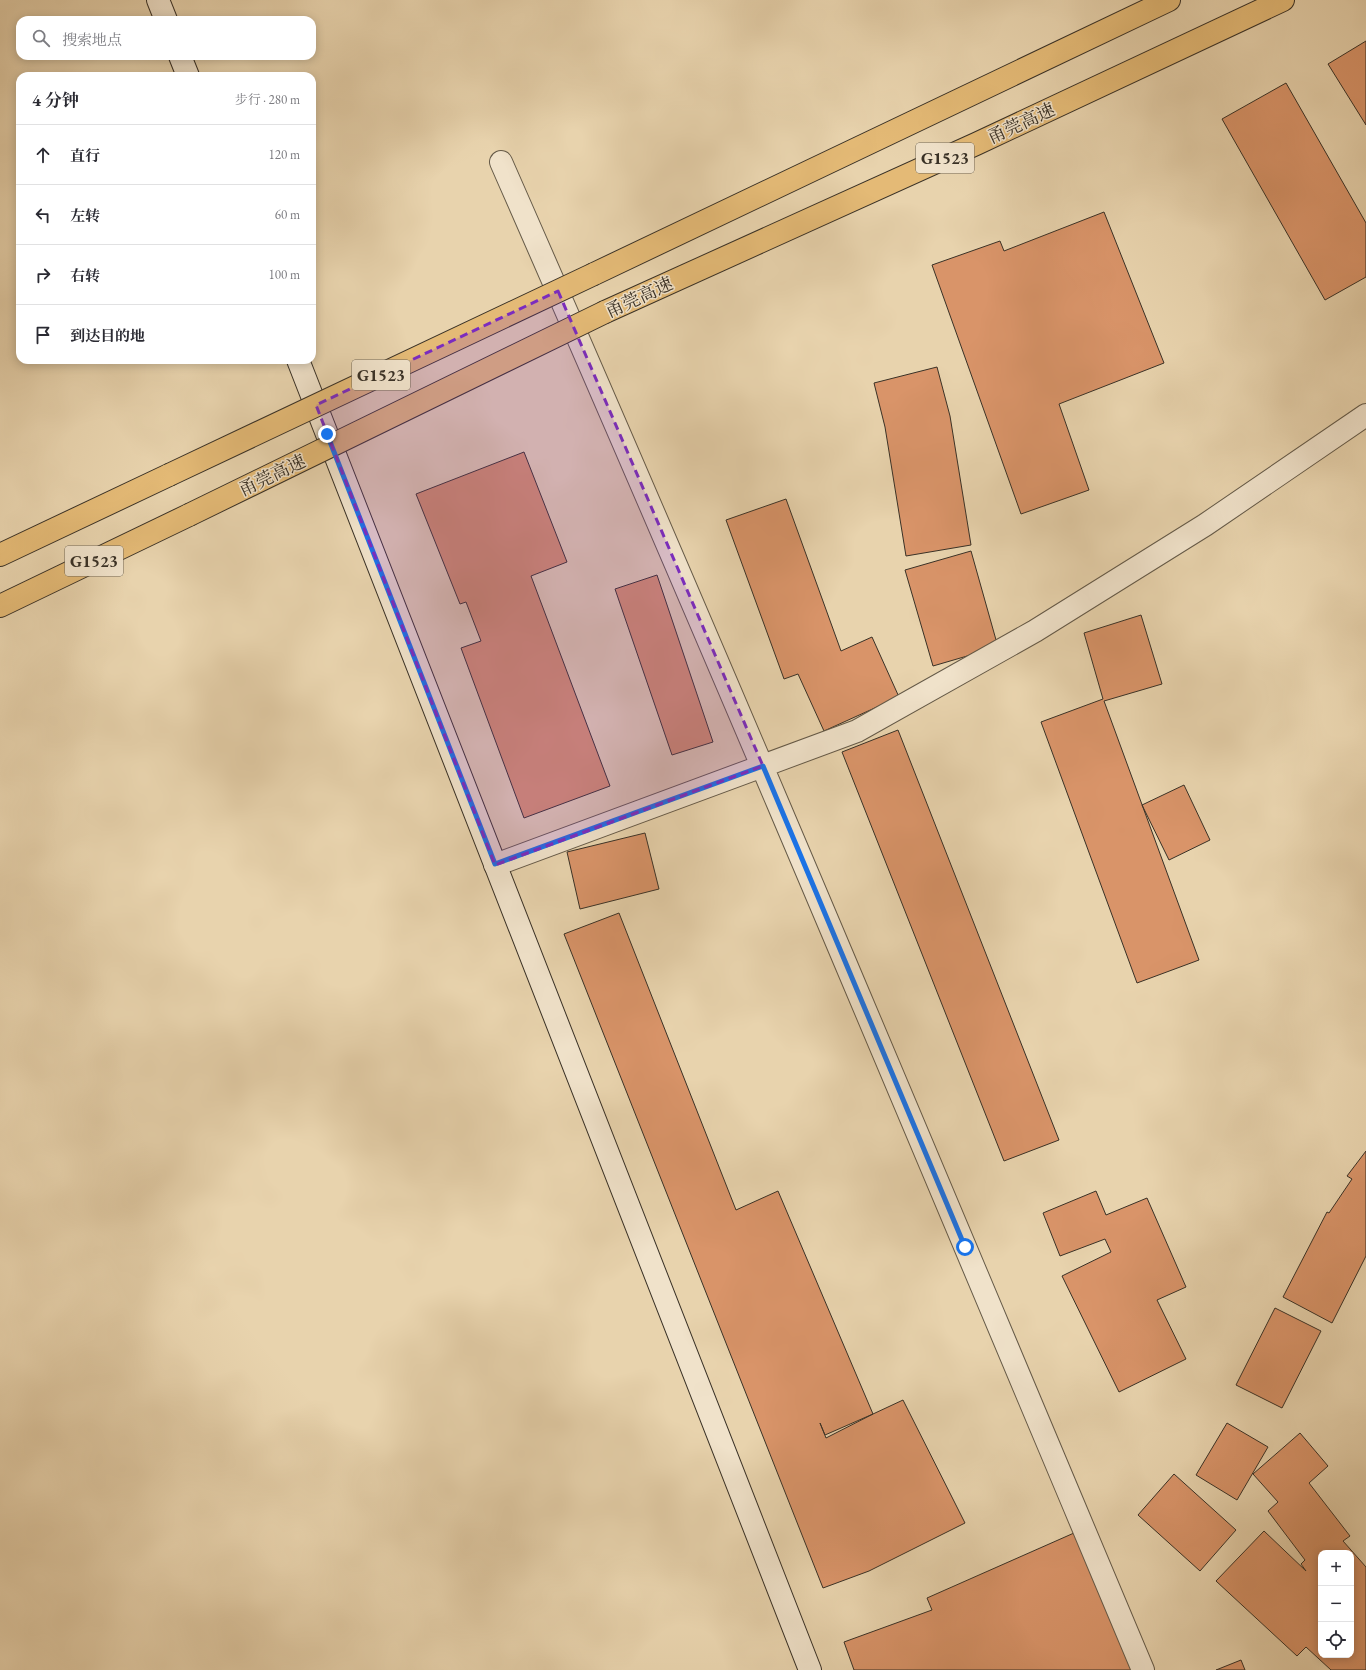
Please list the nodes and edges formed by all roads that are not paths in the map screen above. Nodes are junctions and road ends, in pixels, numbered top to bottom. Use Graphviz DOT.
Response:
graph roads {
  1 [pos="158,0"];
  2 [pos="1169,0"];
  3 [pos="1283,0"];
  4 [pos="164,16"];
  5 [pos="182,60"];
  6 [pos="186,72"];
  7 [pos="501,162"];
  8 [pos="300,364"];
  9 [pos="1366,415"];
  10 [pos="0,555"];
  11 [pos="0,606"];
  12 [pos="763,766"];
  13 [pos="495,864"];
  14 [pos="810,1670"];
  15 [pos="1143,1670"];
  1 -- 4 [label="street"];
  2 -- 10 [label="highway, G1523, bridge"];
  3 -- 11 [label="highway, 甬莞高速 / G1523, bridge"];
  5 -- 6 [label="street"];
  7 -- 12 [label="street"];
  8 -- 13 [label="street"];
  9 -- 12 [label="street"];
  12 -- 13 [label="street"];
  12 -- 15 [label="street"];
  13 -- 14 [label="street"];
}
